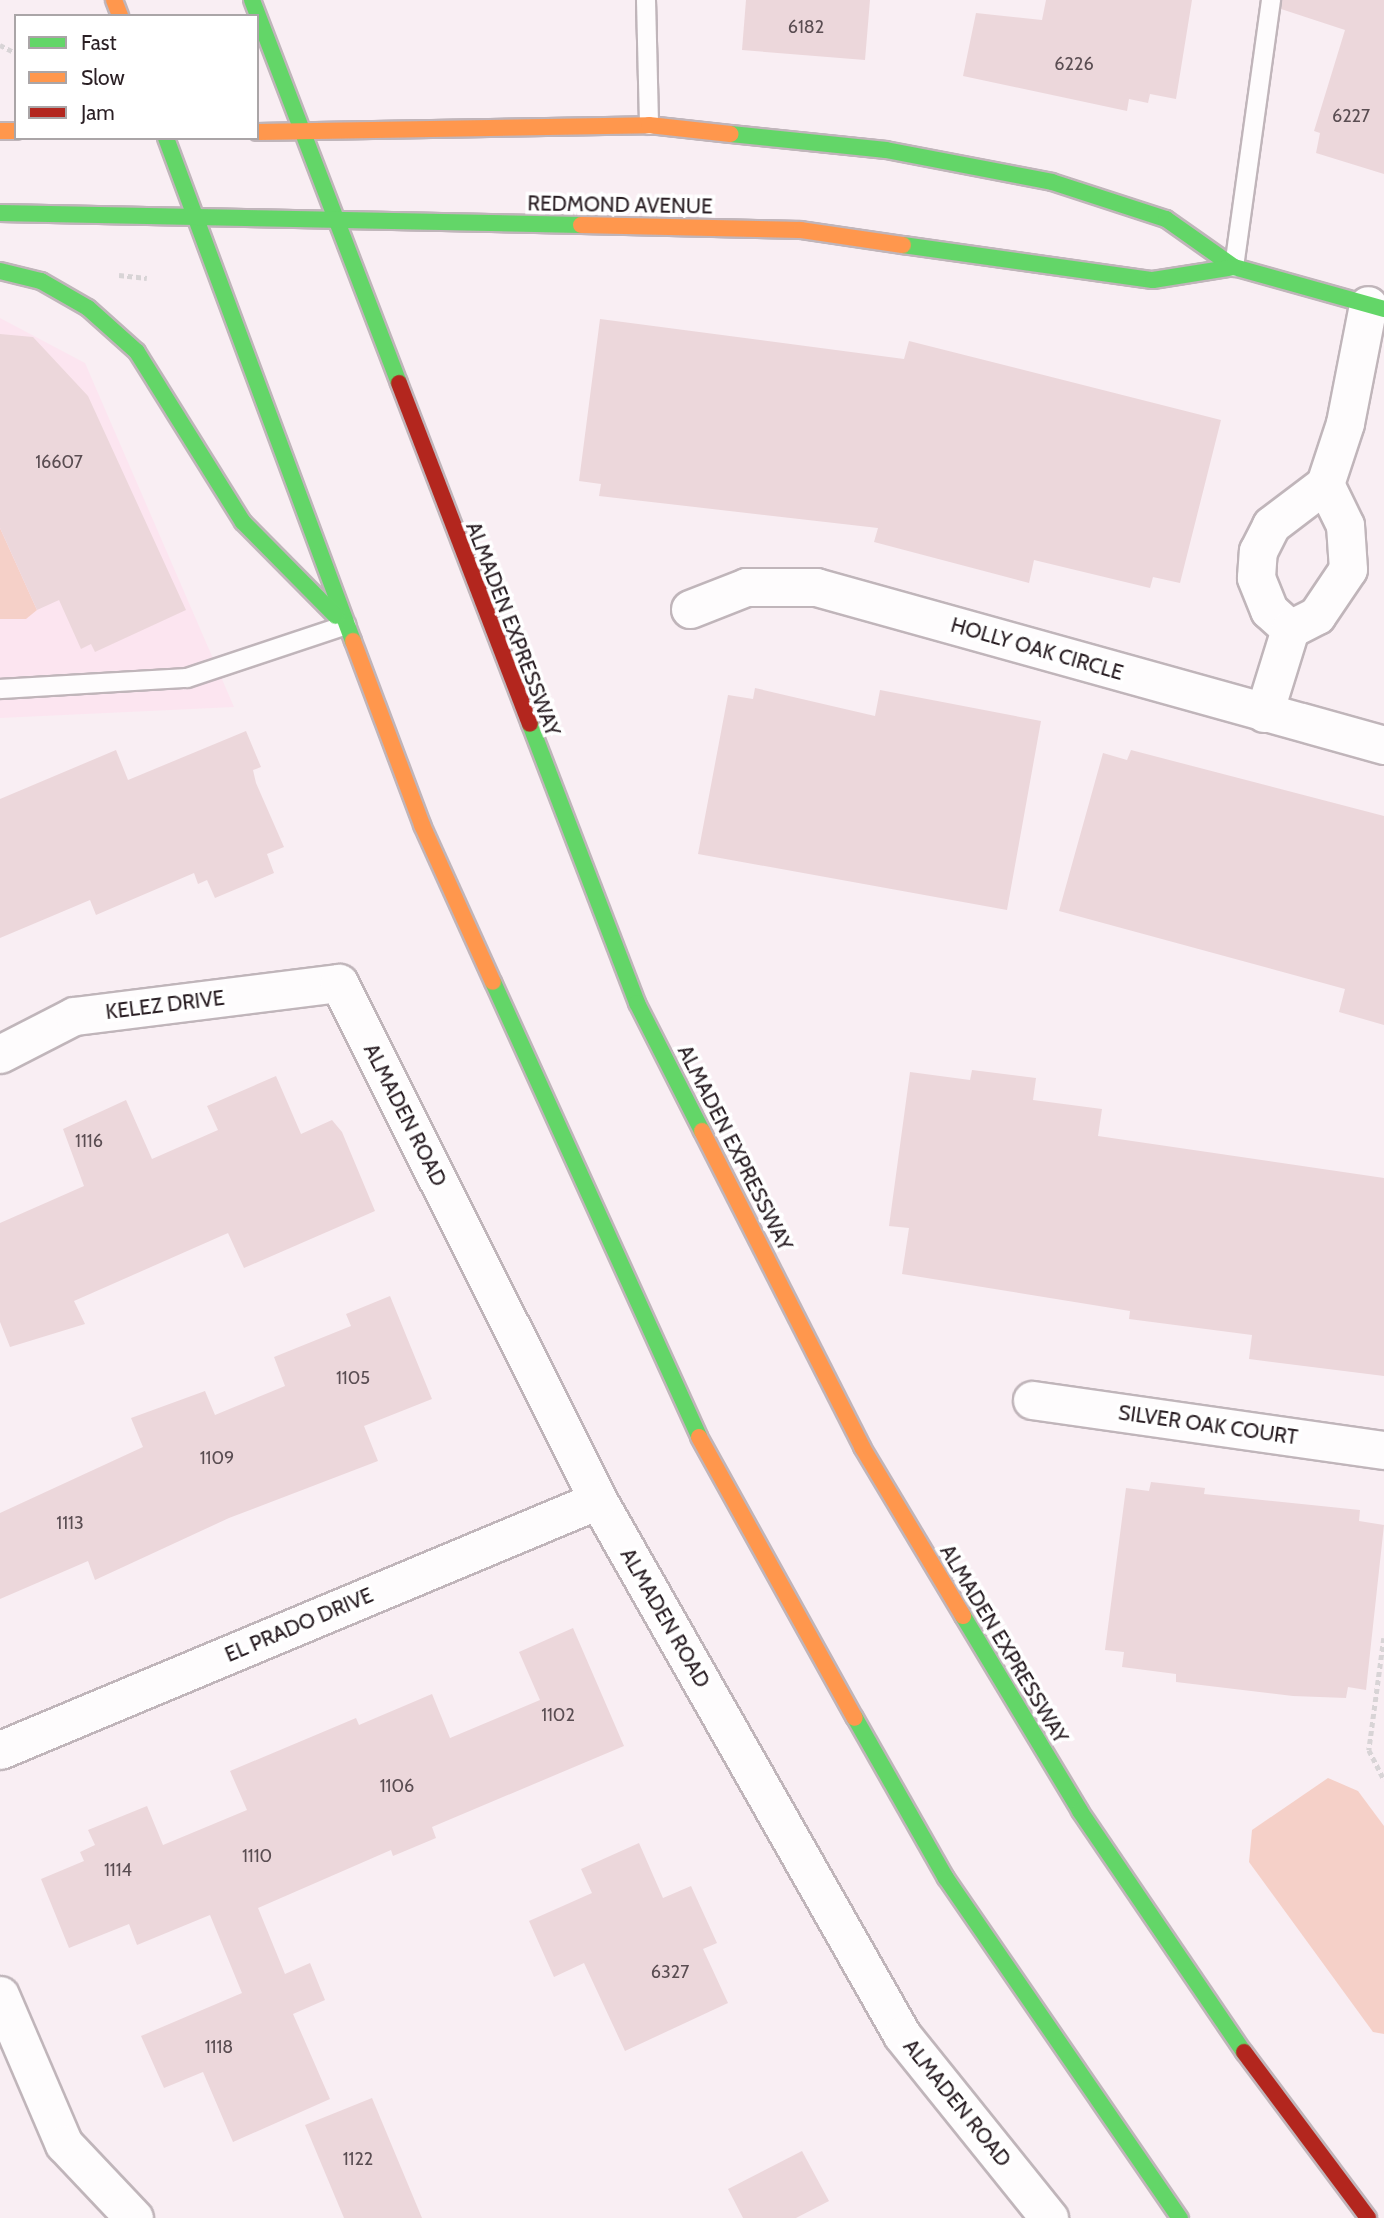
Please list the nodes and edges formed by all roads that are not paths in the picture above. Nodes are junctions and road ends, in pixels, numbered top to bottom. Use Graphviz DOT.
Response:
graph roads {
  1 [pos="646,0"];
  2 [pos="1271,0"];
  3 [pos="259,17"];
  4 [pos="649,125"];
  5 [pos="305,131"];
  6 [pos="259,132"];
  7 [pos="167,140"];
  8 [pos="0,213"];
  9 [pos="194,216"];
  10 [pos="337,219"];
  11 [pos="1234,267"];
  12 [pos="0,271"];
  13 [pos="1376,307"];
  14 [pos="1325,484"];
  15 [pos="690,609"];
  16 [pos="346,625"];
  17 [pos="1290,629"];
  18 [pos="0,690"];
  19 [pos="1264,713"];
  20 [pos="1384,745"];
  21 [pos="339,983"];
  22 [pos="0,1054"];
  23 [pos="1032,1400"];
  24 [pos="1384,1450"];
  25 [pos="598,1500"];
  26 [pos="0,1750"];
  27 [pos="0,1995"];
  28 [pos="134,2218"];
  29 [pos="1049,2218"];
  30 [pos="1180,2218"];
  31 [pos="1368,2218"];
  1 -- 4 [label="lane"];
  2 -- 11 [label="lane"];
  3 -- 5 [label="main road, ALMADEN EXPRESSWAY"];
  4 -- 5 [label="main road, REDMOND AVENUE"];
  4 -- 11 [label="main road, REDMOND AVENUE"];
  5 -- 6 [label="main road, REDMOND AVENUE"];
  5 -- 10 [label="main road, ALMADEN EXPRESSWAY"];
  7 -- 9 [label="main road"];
  8 -- 9 [label="main road, REDMOND AVENUE"];
  9 -- 10 [label="main road, REDMOND AVENUE"];
  9 -- 16 [label="main road"];
  10 -- 11 [label="main road, REDMOND AVENUE"];
  10 -- 31 [label="main road, ALMADEN EXPRESSWAY"];
  11 -- 13 [label="main road, REDMOND AVENUE"];
  12 -- 16 [label="main road"];
  13 -- 14 [label="street"];
  14 -- 17 [label="street"];
  14 -- 17 [label="street"];
  15 -- 19 [label="street, HOLLY OAK CIRCLE"];
  16 -- 18 [label="lane"];
  16 -- 30 [label="main road"];
  17 -- 19 [label="street"];
  19 -- 20 [label="street, HOLLY OAK CIRCLE"];
  21 -- 22 [label="street, KELEZ DRIVE"];
  21 -- 25 [label="street, ALMADEN ROAD"];
  23 -- 24 [label="street, SILVER OAK COURT"];
  25 -- 26 [label="street, EL PRADO DRIVE"];
  25 -- 29 [label="street, ALMADEN ROAD"];
  27 -- 28 [label="street"];
}
